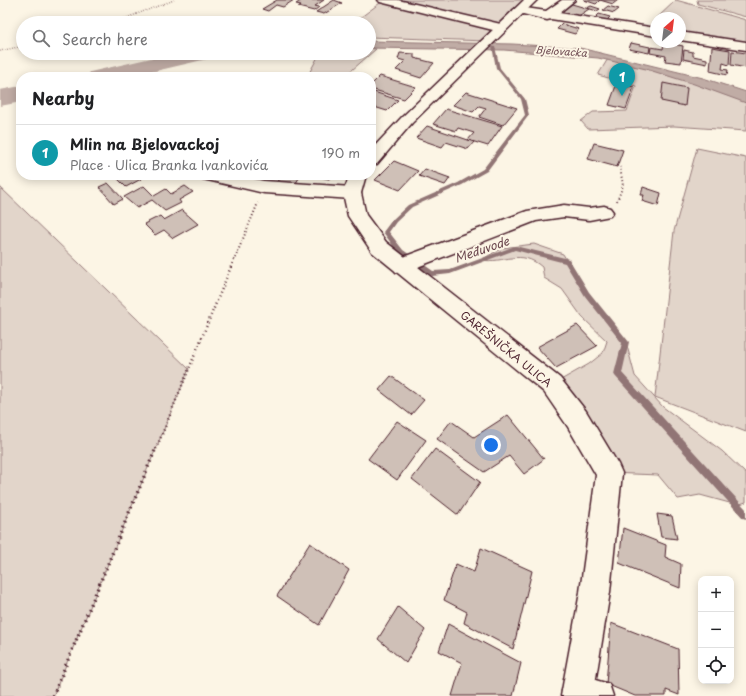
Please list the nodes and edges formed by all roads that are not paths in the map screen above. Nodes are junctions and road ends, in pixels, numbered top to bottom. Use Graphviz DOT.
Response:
graph roads {
  1 [pos="384,0"];
  2 [pos="531,0"];
  3 [pos="569,0"];
  4 [pos="519,10"];
  5 [pos="546,16"];
  6 [pos="501,28"];
  7 [pos="650,31"];
  8 [pos="686,37"];
  9 [pos="746,46"];
  10 [pos="376,154"];
  11 [pos="232,180"];
  12 [pos="355,184"];
  13 [pos="604,212"];
  14 [pos="403,267"];
  15 [pos="584,694"];
  1 -- 6 [label="main road"];
  2 -- 4 [label="main road"];
  3 -- 5 [label="main road"];
  4 -- 5 [label="main road"];
  4 -- 6 [label="main road"];
  5 -- 7 [label="main road"];
  6 -- 10 [label="main road"];
  8 -- 9 [label="main road"];
  11 -- 12 [label="main road"];
  12 -- 14 [label="main road, GAREŠNIČKA ULICA"];
  13 -- 14 [label="main road"];
  14 -- 15 [label="main road, GAREŠNIČKA ULICA"];
}
